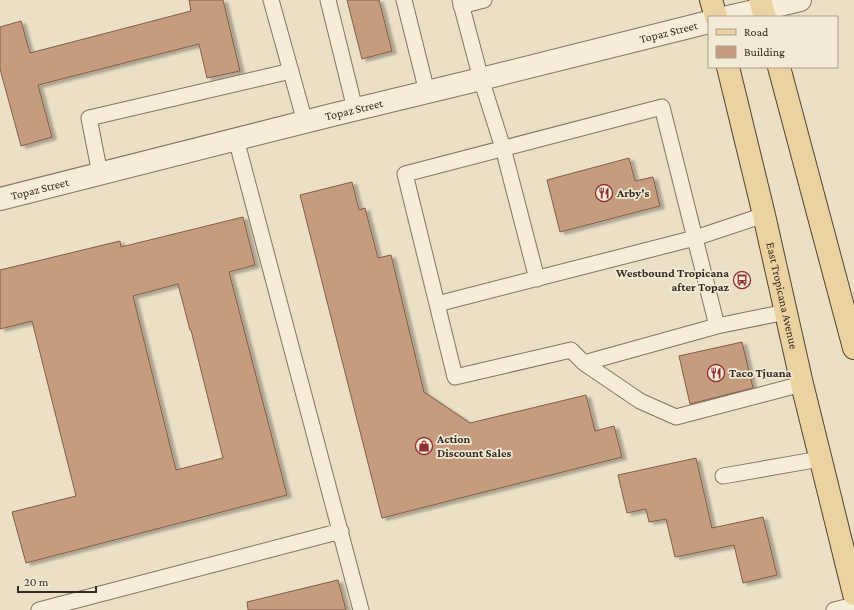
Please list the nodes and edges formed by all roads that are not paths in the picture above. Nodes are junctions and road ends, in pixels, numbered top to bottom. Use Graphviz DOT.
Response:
graph roads {
  1 [pos="271,0"];
  2 [pos="328,0"];
  3 [pos="404,0"];
  4 [pos="484,0"];
  5 [pos="712,0"];
  6 [pos="800,0"];
  7 [pos="460,3"];
  8 [pos="763,9"];
  9 [pos="716,16"];
  10 [pos="732,16"];
  11 [pos="708,22"];
  12 [pos="728,68"];
  13 [pos="779,68"];
  14 [pos="291,71"];
  15 [pos="481,79"];
  16 [pos="427,92"];
  17 [pos="355,109"];
  18 [pos="305,122"];
  19 [pos="236,139"];
  20 [pos="503,148"];
  21 [pos="100,174"];
  22 [pos="0,199"];
  23 [pos="764,215"];
  24 [pos="695,238"];
  25 [pos="537,279"];
  26 [pos="437,304"];
  27 [pos="849,308"];
  28 [pos="786,312"];
  29 [pos="717,326"];
  30 [pos="854,348"];
  31 [pos="584,363"];
  32 [pos="802,384"];
  33 [pos="820,459"];
  34 [pos="723,476"];
  35 [pos="341,531"];
  36 [pos="854,594"];
  37 [pos="854,605"];
  38 [pos="39,610"];
  39 [pos="362,610"];
  40 [pos="834,610"];
  1 -- 14 [label="lane"];
  2 -- 17 [label="lane"];
  3 -- 16 [label="lane"];
  4 -- 7 [label="lane"];
  5 -- 9 [label="main road"];
  6 -- 8 [label="street"];
  7 -- 15 [label="lane"];
  8 -- 10 [label="street"];
  11 -- 15 [label="street, Topaz Street"];
  12 -- 23 [label="main road, East Tropicana Avenue"];
  13 -- 27 [label="main road"];
  14 -- 18 [label="lane"];
  14 -- 21 [label="lane"];
  15 -- 16 [label="street, Topaz Street"];
  15 -- 20 [label="lane"];
  16 -- 17 [label="street, Topaz Street"];
  17 -- 18 [label="street, Topaz Street"];
  18 -- 19 [label="street, Topaz Street"];
  19 -- 21 [label="street, Topaz Street"];
  19 -- 35 [label="lane"];
  20 -- 24 [label="lane"];
  20 -- 25 [label="lane"];
  20 -- 26 [label="lane"];
  21 -- 22 [label="street, Topaz Street"];
  23 -- 24 [label="lane"];
  23 -- 28 [label="main road, East Tropicana Avenue"];
  24 -- 25 [label="lane"];
  24 -- 29 [label="lane"];
  25 -- 26 [label="lane"];
  26 -- 31 [label="lane"];
  27 -- 30 [label="main road"];
  28 -- 29 [label="lane"];
  28 -- 32 [label="main road, East Tropicana Avenue"];
  29 -- 31 [label="lane"];
  31 -- 32 [label="lane"];
  32 -- 33 [label="main road, East Tropicana Avenue"];
  33 -- 34 [label="lane"];
  33 -- 36 [label="main road, East Tropicana Avenue"];
  35 -- 38 [label="lane"];
  35 -- 39 [label="lane"];
  37 -- 40 [label="lane"];
}
